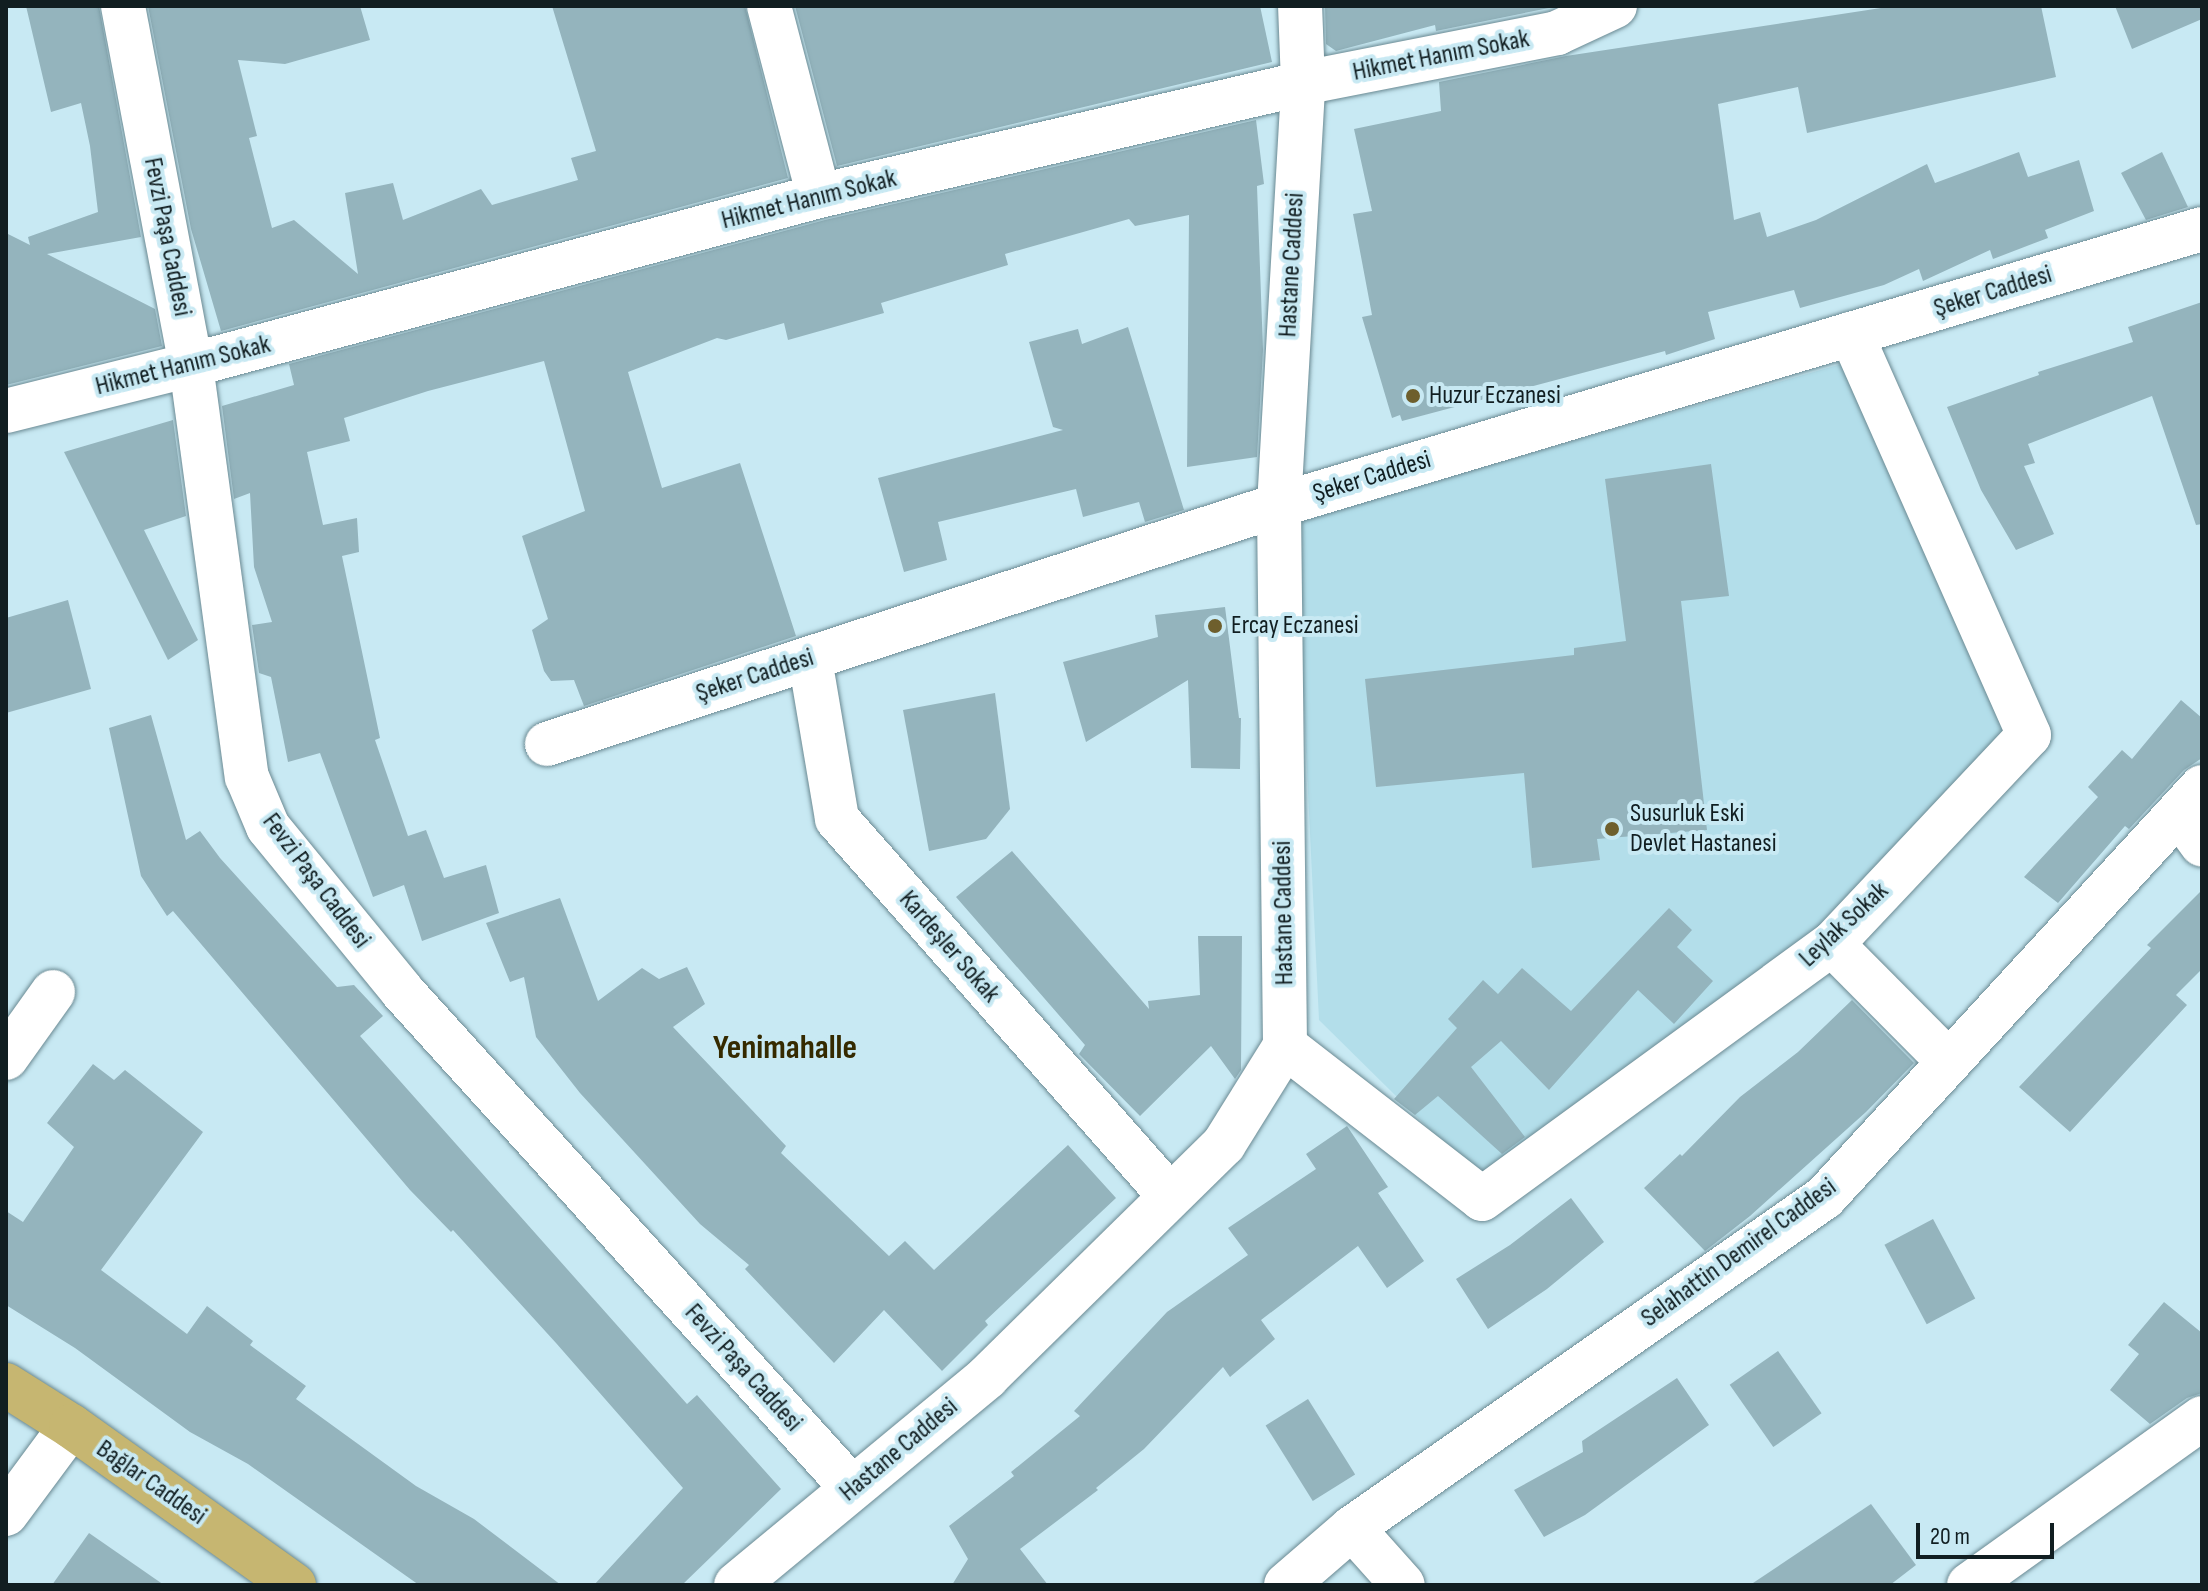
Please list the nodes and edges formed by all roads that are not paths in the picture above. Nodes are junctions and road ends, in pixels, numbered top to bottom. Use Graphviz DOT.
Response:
graph roads {
  1 [pos="123,6"];
  2 [pos="769,6"];
  3 [pos="1300,6"];
  4 [pos="1615,6"];
  5 [pos="1303,83"];
  6 [pos="819,196"];
  7 [pos="2202,229"];
  8 [pos="1851,334"];
  9 [pos="191,365"];
  10 [pos="6,411"];
  11 [pos="1279,505"];
  12 [pos="810,659"];
  13 [pos="547,744"];
  14 [pos="2194,815"];
  15 [pos="1832,944"];
  16 [pos="53,992"];
  17 [pos="1285,1046"];
  18 [pos="6,1058"];
  19 [pos="1949,1062"];
  20 [pos="1170,1196"];
  21 [pos="6,1385"];
  22 [pos="2202,1418"];
  23 [pos="71,1426"];
  24 [pos="852,1488"];
  25 [pos="6,1514"];
  26 [pos="1352,1528"];
  27 [pos="294,1585"];
  28 [pos="736,1585"];
  29 [pos="1286,1585"];
  30 [pos="1403,1585"];
  31 [pos="1969,1585"];
  1 -- 9 [label="street, Fevzi Paşa Caddesi"];
  2 -- 6 [label="street"];
  3 -- 5 [label="street, Hastane Caddesi"];
  4 -- 5 [label="street, Hikmet Hanım Sokak"];
  5 -- 6 [label="street, Hikmet Hanım Sokak"];
  5 -- 11 [label="street, Hastane Caddesi"];
  6 -- 9 [label="street, Hikmet Hanım Sokak"];
  7 -- 8 [label="street, Şeker Caddesi"];
  8 -- 11 [label="street, Şeker Caddesi"];
  8 -- 15 [label="street, Leylak Sokak"];
  9 -- 10 [label="street, Hikmet Hanım Sokak"];
  9 -- 24 [label="street, Fevzi Paşa Caddesi"];
  11 -- 12 [label="street, Şeker Caddesi"];
  11 -- 17 [label="street, Hastane Caddesi"];
  12 -- 13 [label="street, Şeker Caddesi"];
  12 -- 20 [label="street, Kardeşler Sokak"];
  14 -- 19 [label="street, Selahattin Demirel Caddesi"];
  15 -- 17 [label="street, Leylak Sokak"];
  15 -- 19 [label="street"];
  16 -- 18 [label="street"];
  17 -- 20 [label="street, Hastane Caddesi"];
  19 -- 26 [label="street, Selahattin Demirel Caddesi"];
  20 -- 24 [label="street, Hastane Caddesi"];
  21 -- 23 [label="main road, Bağlar Caddesi"];
  22 -- 31 [label="street"];
  23 -- 25 [label="street"];
  23 -- 27 [label="main road, Bağlar Caddesi"];
  24 -- 28 [label="street, Hastane Caddesi"];
  26 -- 29 [label="street, Selahattin Demirel Caddesi"];
  26 -- 30 [label="street"];
}
